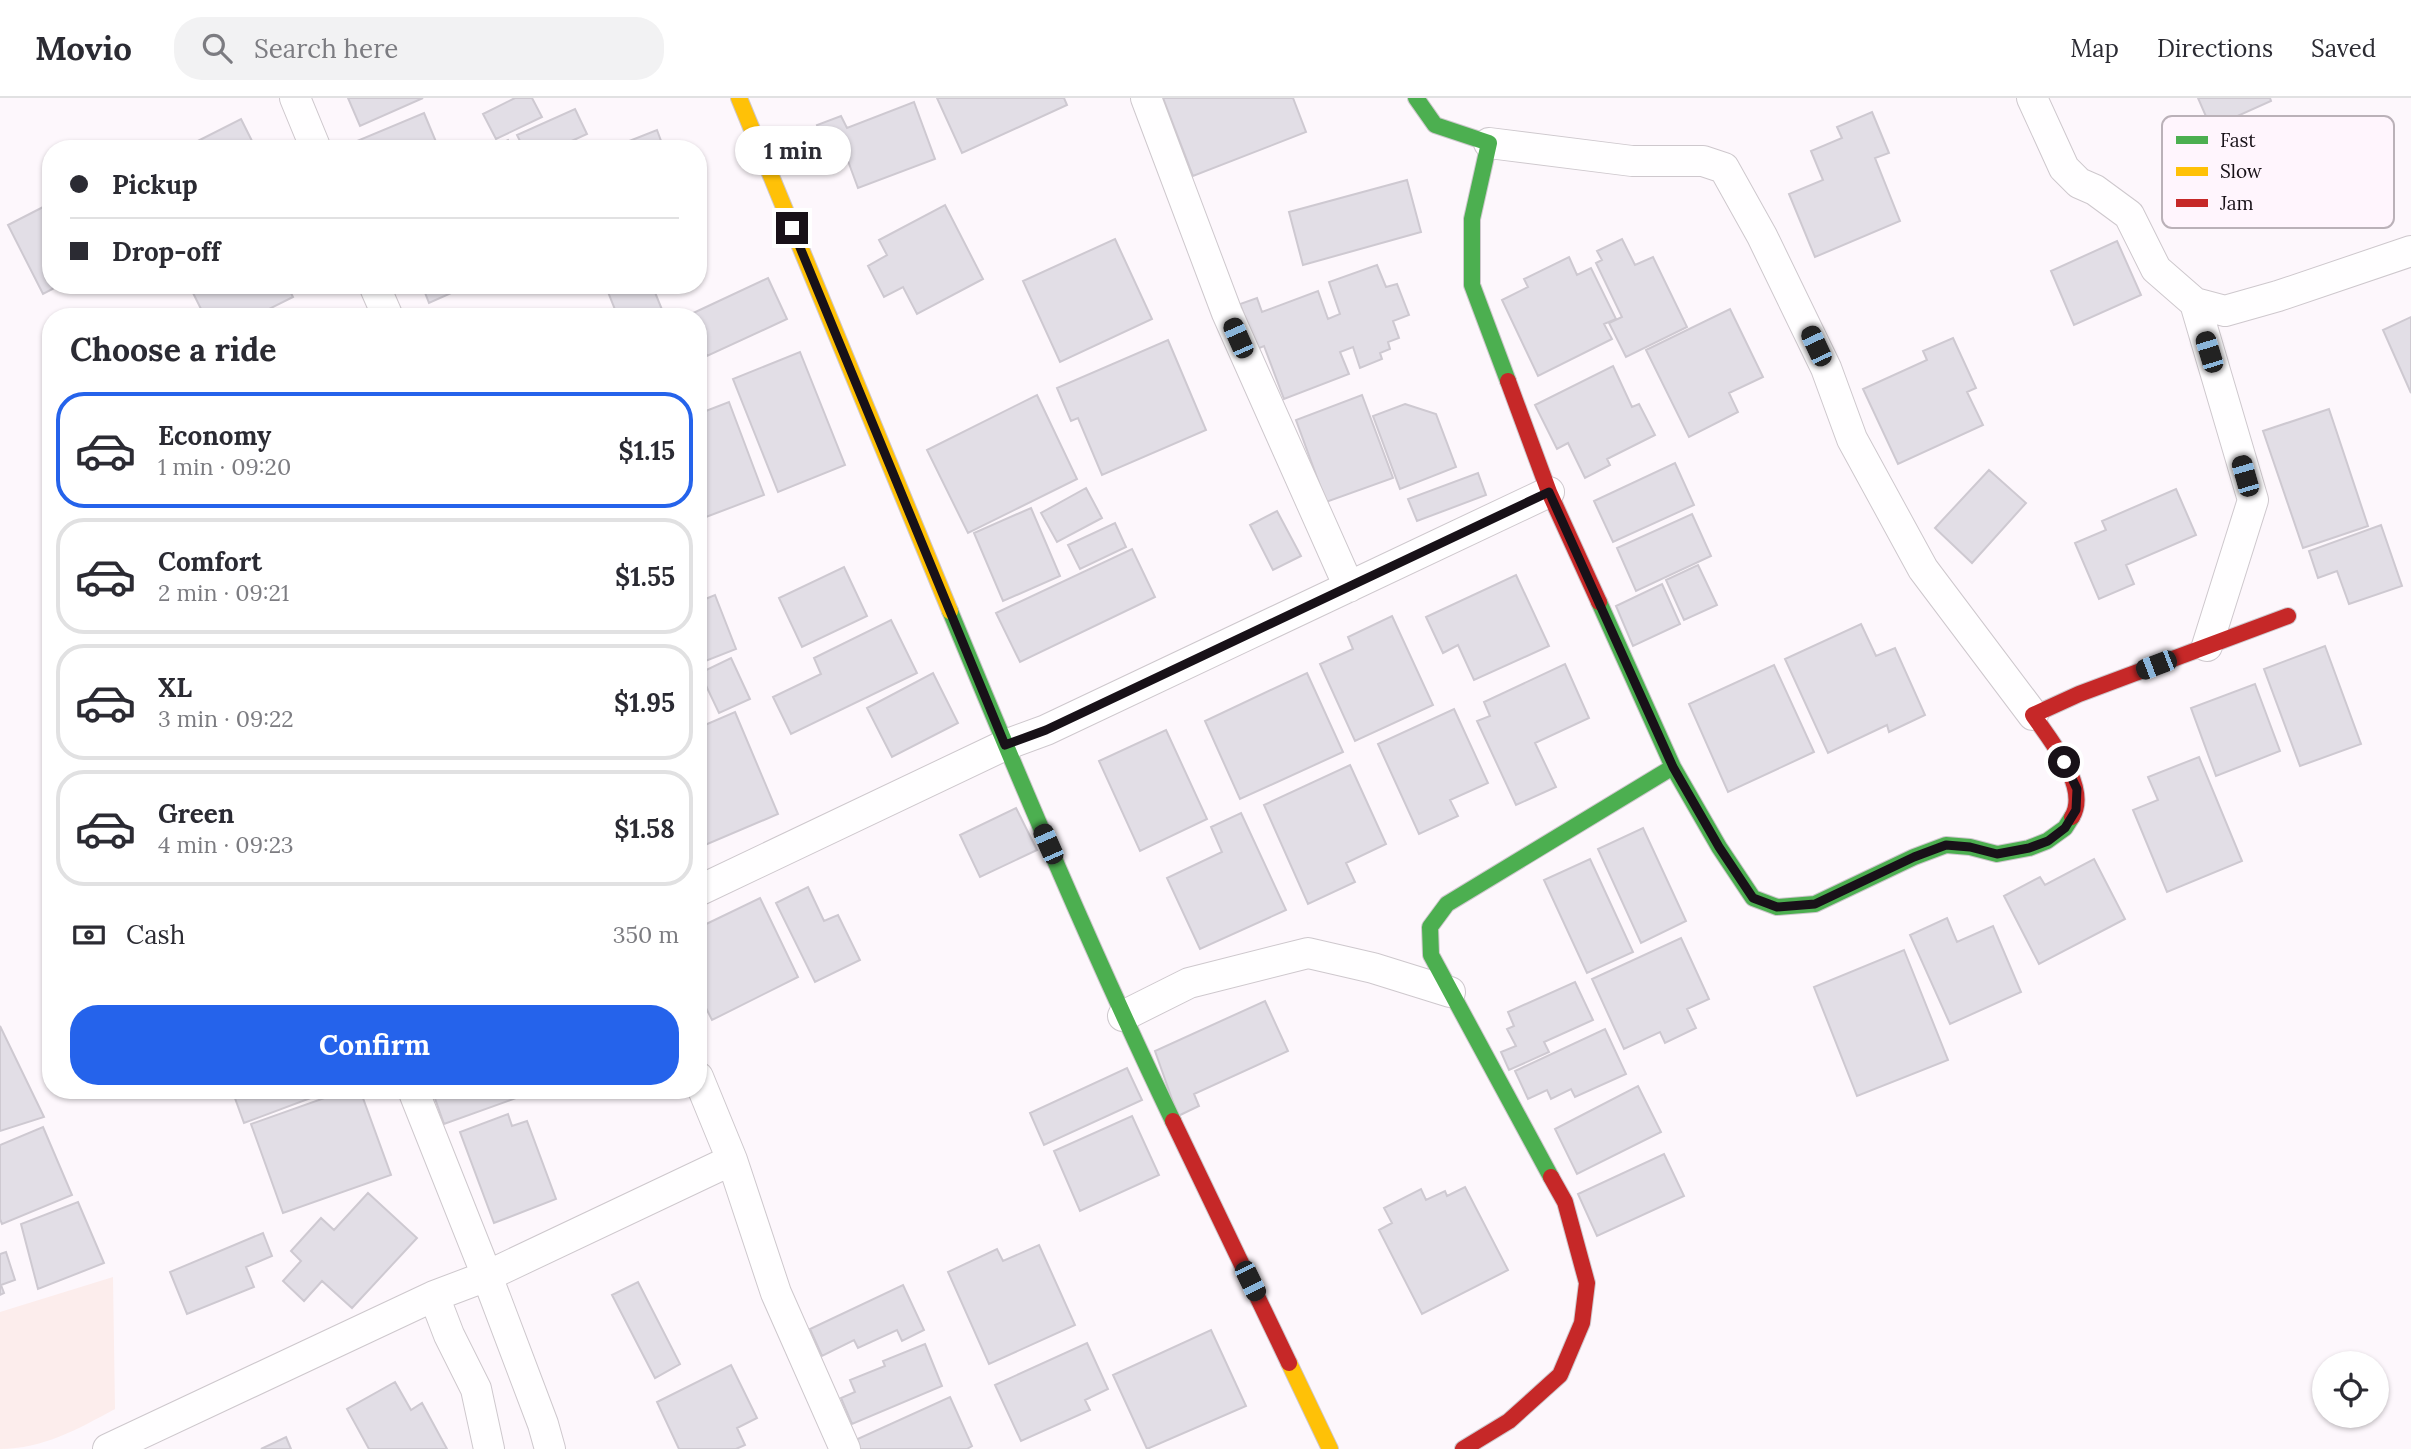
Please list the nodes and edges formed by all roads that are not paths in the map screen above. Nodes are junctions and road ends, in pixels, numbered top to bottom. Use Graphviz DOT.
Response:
graph roads {
  1 [pos="295,98"];
  2 [pos="739,98"];
  3 [pos="1146,98"];
  4 [pos="1416,98"];
  5 [pos="2032,98"];
  6 [pos="312,140"];
  7 [pos="1489,143"];
  8 [pos="2411,251"];
  9 [pos="2195,303"];
  10 [pos="1549,492"];
  11 [pos="1349,587"];
  12 [pos="2288,616"];
  13 [pos="2207,646"];
  14 [pos="2033,715"];
  15 [pos="1005,745"];
  16 [pos="1673,767"];
  17 [pos="707,887"];
  18 [pos="1450,992"];
  19 [pos="1123,1016"];
  20 [pos="417,1099"];
  21 [pos="707,1099"];
  22 [pos="732,1160"];
  23 [pos="487,1276"];
  24 [pos="434,1296"];
  25 [pos="108,1449"];
  26 [pos="489,1449"];
  27 [pos="550,1449"];
  28 [pos="845,1449"];
  29 [pos="1330,1449"];
  30 [pos="1463,1449"];
  1 -- 6 [label="street"];
  2 -- 15 [label="street"];
  3 -- 11 [label="street"];
  4 -- 7 [label="street"];
  5 -- 9 [label="street"];
  7 -- 10 [label="street"];
  7 -- 14 [label="street"];
  8 -- 9 [label="street"];
  9 -- 13 [label="street"];
  10 -- 11 [label="street"];
  10 -- 16 [label="street"];
  11 -- 15 [label="street"];
  12 -- 13 [label="street"];
  13 -- 14 [label="street"];
  14 -- 16 [label="street"];
  15 -- 17 [label="street"];
  15 -- 19 [label="street"];
  16 -- 18 [label="street"];
  18 -- 19 [label="street"];
  18 -- 30 [label="street"];
  19 -- 29 [label="street"];
  20 -- 23 [label="street"];
  21 -- 22 [label="street"];
  22 -- 23 [label="street"];
  22 -- 28 [label="street"];
  23 -- 24 [label="street"];
  23 -- 27 [label="street"];
  24 -- 25 [label="street"];
  24 -- 26 [label="street"];
}
